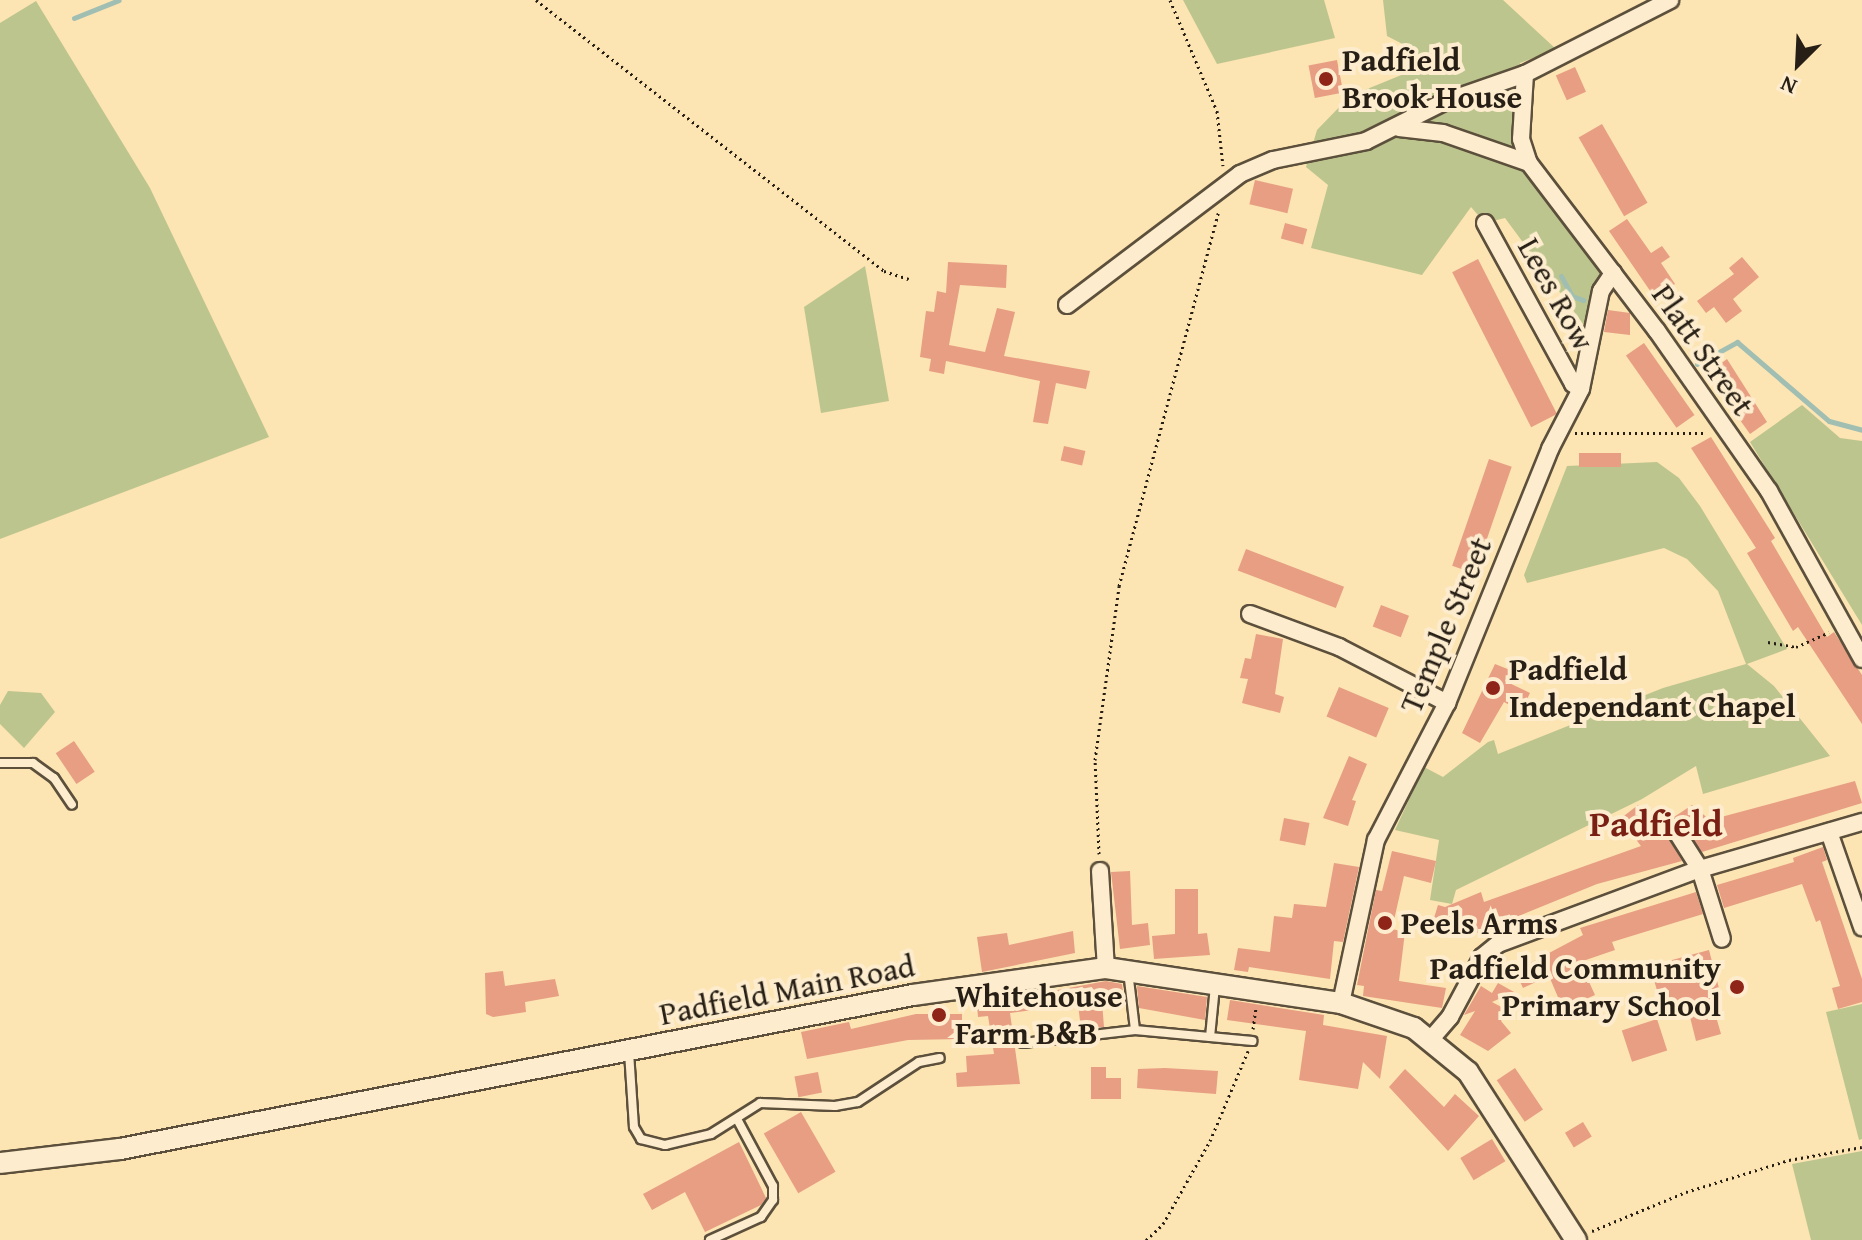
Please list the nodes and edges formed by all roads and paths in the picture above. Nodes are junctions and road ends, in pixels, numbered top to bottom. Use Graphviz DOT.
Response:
graph roads {
  1 [pos="536,0"];
  2 [pos="1170,0"];
  3 [pos="1670,0"];
  4 [pos="1525,74"];
  5 [pos="1399,128"];
  6 [pos="1529,163"];
  7 [pos="1225,186"];
  8 [pos="1485,223"];
  9 [pos="1613,273"];
  10 [pos="909,279"];
  11 [pos="1067,305"];
  12 [pos="1581,389"];
  13 [pos="1724,428"];
  14 [pos="1563,433"];
  15 [pos="1250,614"];
  16 [pos="1843,624"];
  17 [pos="1768,642"];
  18 [pos="1862,659"];
  19 [pos="1447,703"];
  20 [pos="0,763"];
  21 [pos="72,805"];
  22 [pos="1862,822"];
  23 [pos="1674,828"];
  24 [pos="1829,832"];
  25 [pos="1700,869"];
  26 [pos="1100,871"];
  27 [pos="1862,927"];
  28 [pos="1722,939"];
  29 [pos="1106,968"];
  30 [pos="1128,971"];
  31 [pos="1215,985"];
  32 [pos="1259,994"];
  33 [pos="1341,1003"];
  34 [pos="1135,1030"];
  35 [pos="1210,1037"];
  36 [pos="1431,1039"];
  37 [pos="1252,1041"];
  38 [pos="1023,1043"];
  39 [pos="629,1052"];
  40 [pos="940,1058"];
  41 [pos="737,1119"];
  42 [pos="1862,1147"];
  43 [pos="0,1163"];
  44 [pos="1575,1238"];
  45 [pos="710,1240"];
  46 [pos="1146,1240"];
  1 -- 10 [label="path"];
  2 -- 7 [label="path"];
  3 -- 4 [label="street"];
  4 -- 5 [label="street"];
  4 -- 6 [label="street, Platt Street"];
  5 -- 6 [label="street"];
  5 -- 7 [label="street"];
  6 -- 9 [label="street, Platt Street"];
  7 -- 11 [label="street"];
  7 -- 26 [label="path"];
  8 -- 12 [label="street, Lees Row"];
  9 -- 12 [label="street, Temple Street"];
  9 -- 13 [label="street, Platt Street"];
  12 -- 14 [label="street, Temple Street"];
  13 -- 14 [label="path"];
  13 -- 16 [label="street, Platt Street"];
  14 -- 19 [label="street, Temple Street"];
  15 -- 19 [label="street"];
  16 -- 17 [label="path"];
  16 -- 18 [label="street, Platt Street"];
  19 -- 33 [label="street, Temple Street"];
  20 -- 21 [label="lane"];
  22 -- 24 [label="street"];
  23 -- 25 [label="street"];
  24 -- 25 [label="street"];
  24 -- 27 [label="street"];
  25 -- 28 [label="street"];
  25 -- 36 [label="street"];
  26 -- 29 [label="street"];
  29 -- 30 [label="street, Padfield Main Road"];
  29 -- 39 [label="street, Padfield Main Road"];
  30 -- 31 [label="street, Padfield Main Road"];
  30 -- 34 [label="lane"];
  31 -- 32 [label="street, Padfield Main Road"];
  31 -- 35 [label="lane"];
  32 -- 33 [label="street, Padfield Main Road"];
  32 -- 37 [label="path"];
  33 -- 36 [label="street, Padfield Main Road"];
  34 -- 35 [label="lane"];
  34 -- 38 [label="lane"];
  35 -- 37 [label="lane"];
  36 -- 44 [label="street, Padfield Main Road"];
  37 -- 46 [label="path"];
  39 -- 41 [label="lane"];
  39 -- 43 [label="street, Padfield Main Road"];
  40 -- 41 [label="lane"];
  41 -- 45 [label="lane"];
  42 -- 44 [label="path"];
}
